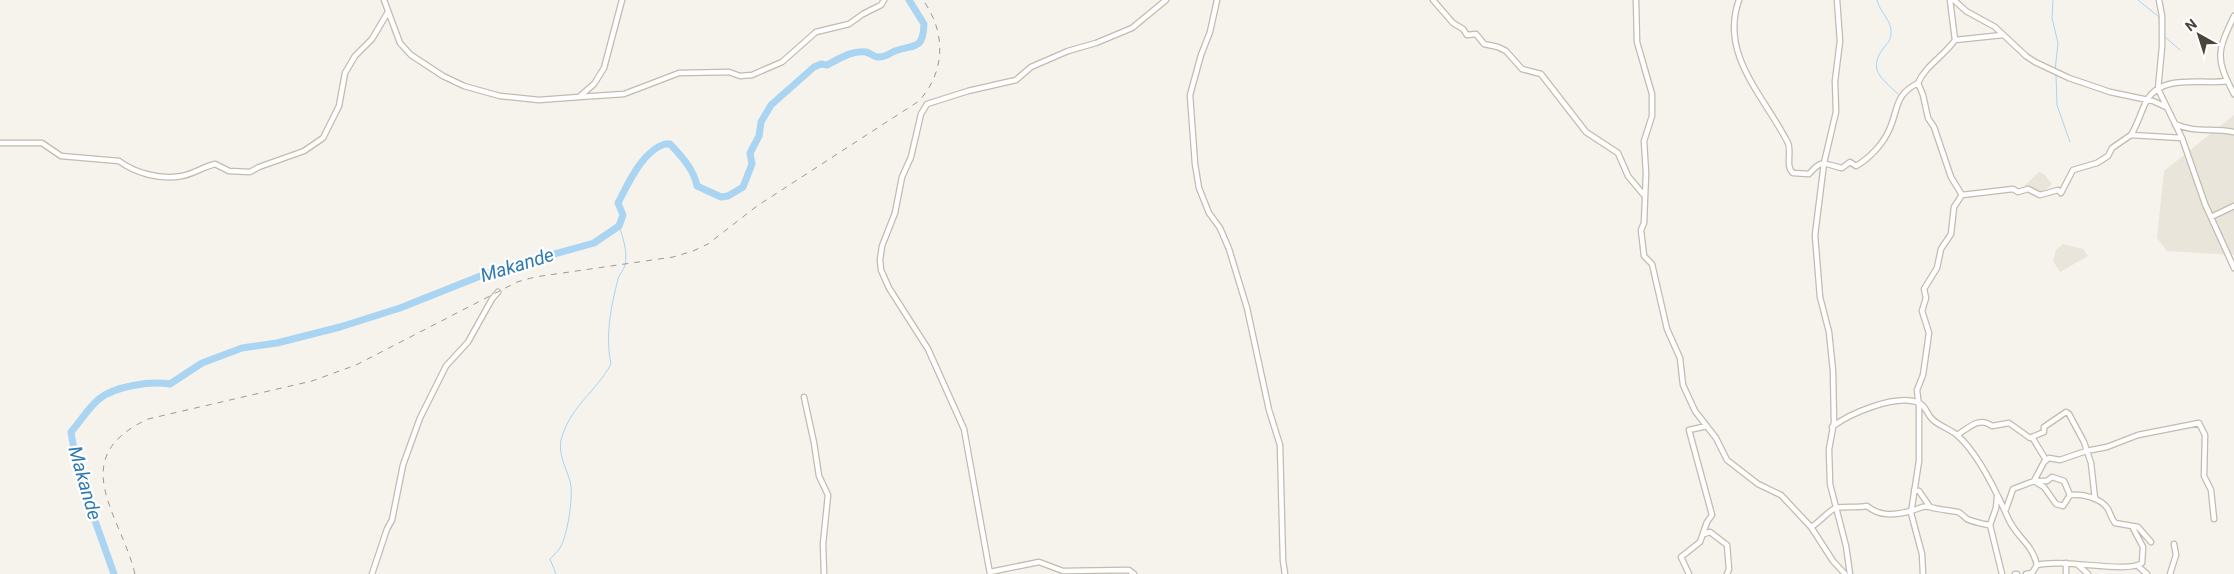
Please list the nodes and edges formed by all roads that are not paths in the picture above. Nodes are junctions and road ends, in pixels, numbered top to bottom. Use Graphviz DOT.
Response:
graph roads {
  1 [pos="384,0"];
  2 [pos="622,0"];
  3 [pos="884,0"];
  4 [pos="1166,0"];
  5 [pos="1217,0"];
  6 [pos="1433,0"];
  7 [pos="1636,0"];
  8 [pos="1739,0"];
  9 [pos="1837,0"];
  10 [pos="1952,0"];
  11 [pos="2159,0"];
  12 [pos="388,12"];
  13 [pos="2234,16"];
  14 [pos="2003,34"];
  15 [pos="1956,40"];
  16 [pos="2227,81"];
  17 [pos="1918,83"];
  18 [pos="2158,88"];
  19 [pos="2234,94"];
  20 [pos="579,97"];
  21 [pos="2147,100"];
  22 [pos="2166,107"];
  23 [pos="2175,124"];
  24 [pos="2234,132"];
  25 [pos="2131,135"];
  26 [pos="2182,138"];
  27 [pos="0,143"];
  28 [pos="1824,163"];
  29 [pos="1643,194"];
  30 [pos="1962,195"];
  31 [pos="2234,206"];
  32 [pos="2211,217"];
  33 [pos="2234,268"];
  34 [pos="498,292"];
  35 [pos="804,397"];
  36 [pos="1918,403"];
  37 [pos="1707,426"];
  38 [pos="1832,427"];
  39 [pos="1957,435"];
  40 [pos="2032,437"];
  41 [pos="2086,451"];
  42 [pos="2046,460"];
  43 [pos="2034,481"];
  44 [pos="1914,490"];
  45 [pos="2070,495"];
  46 [pos="1997,496"];
  47 [pos="2095,499"];
  48 [pos="1930,507"];
  49 [pos="1836,508"];
  50 [pos="2006,510"];
  51 [pos="1911,511"];
  52 [pos="2214,519"];
  53 [pos="1990,526"];
  54 [pos="1811,527"];
  55 [pos="2134,528"];
  56 [pos="1704,534"];
  57 [pos="2151,542"];
  58 [pos="2174,544"];
  59 [pos="2066,563"];
  60 [pos="2037,565"];
  61 [pos="2078,565"];
  62 [pos="2138,567"];
  63 [pos="990,573"];
  64 [pos="2032,573"];
  65 [pos="372,574"];
  66 [pos="824,574"];
  67 [pos="1134,574"];
  68 [pos="1286,574"];
  69 [pos="1689,574"];
  70 [pos="1727,574"];
  71 [pos="1845,574"];
  72 [pos="1850,574"];
  73 [pos="1923,574"];
  74 [pos="2002,574"];
  75 [pos="2026,574"];
  76 [pos="2066,574"];
  77 [pos="2088,574"];
  78 [pos="2147,574"];
  79 [pos="2170,574"];
  1 -- 12 [label="street"];
  2 -- 20 [label="street"];
  3 -- 20 [label="street"];
  4 -- 63 [label="street"];
  5 -- 68 [label="street"];
  6 -- 29 [label="street"];
  7 -- 29 [label="street"];
  8 -- 28 [label="street"];
  9 -- 28 [label="street"];
  10 -- 14 [label="street"];
  10 -- 15 [label="street"];
  11 -- 18 [label="street"];
  12 -- 20 [label="street"];
  12 -- 27 [label="street"];
  13 -- 16 [label="street"];
  14 -- 15 [label="street"];
  14 -- 21 [label="street"];
  15 -- 17 [label="street"];
  16 -- 18 [label="street"];
  16 -- 19 [label="street"];
  17 -- 28 [label="street"];
  17 -- 30 [label="street"];
  18 -- 21 [label="street"];
  18 -- 22 [label="street"];
  21 -- 22 [label="street"];
  21 -- 25 [label="street"];
  22 -- 23 [label="street"];
  23 -- 24 [label="street"];
  23 -- 26 [label="street"];
  25 -- 26 [label="street"];
  25 -- 30 [label="street"];
  26 -- 32 [label="street"];
  28 -- 38 [label="street"];
  29 -- 37 [label="street"];
  30 -- 36 [label="street"];
  31 -- 32 [label="street"];
  32 -- 33 [label="street"];
  34 -- 65 [label="street"];
  35 -- 66 [label="street"];
  36 -- 38 [label="street"];
  36 -- 39 [label="street"];
  36 -- 44 [label="street"];
  37 -- 54 [label="street"];
  37 -- 56 [label="street"];
  38 -- 49 [label="street"];
  39 -- 40 [label="street"];
  39 -- 46 [label="street"];
  40 -- 41 [label="street"];
  40 -- 42 [label="street"];
  41 -- 42 [label="street"];
  41 -- 47 [label="street"];
  41 -- 52 [label="street"];
  42 -- 43 [label="street"];
  43 -- 45 [label="street"];
  43 -- 45 [label="street"];
  43 -- 50 [label="street"];
  44 -- 48 [label="street"];
  44 -- 51 [label="street"];
  45 -- 47 [label="street"];
  46 -- 50 [label="street"];
  46 -- 53 [label="street"];
  47 -- 55 [label="street"];
  48 -- 51 [label="street"];
  48 -- 53 [label="street"];
  49 -- 51 [label="street"];
  49 -- 54 [label="street"];
  49 -- 72 [label="street"];
  50 -- 60 [label="street"];
  51 -- 73 [label="street"];
  53 -- 74 [label="street"];
  54 -- 71 [label="street"];
  55 -- 57 [label="street"];
  55 -- 62 [label="street"];
  56 -- 69 [label="street"];
  56 -- 70 [label="street"];
  58 -- 79 [label="street"];
  59 -- 60 [label="street"];
  59 -- 61 [label="street"];
  59 -- 76 [label="street"];
  60 -- 64 [label="street"];
  61 -- 62 [label="street"];
  61 -- 77 [label="street"];
  62 -- 78 [label="street"];
  63 -- 67 [label="street"];
  64 -- 75 [label="street"];
}
